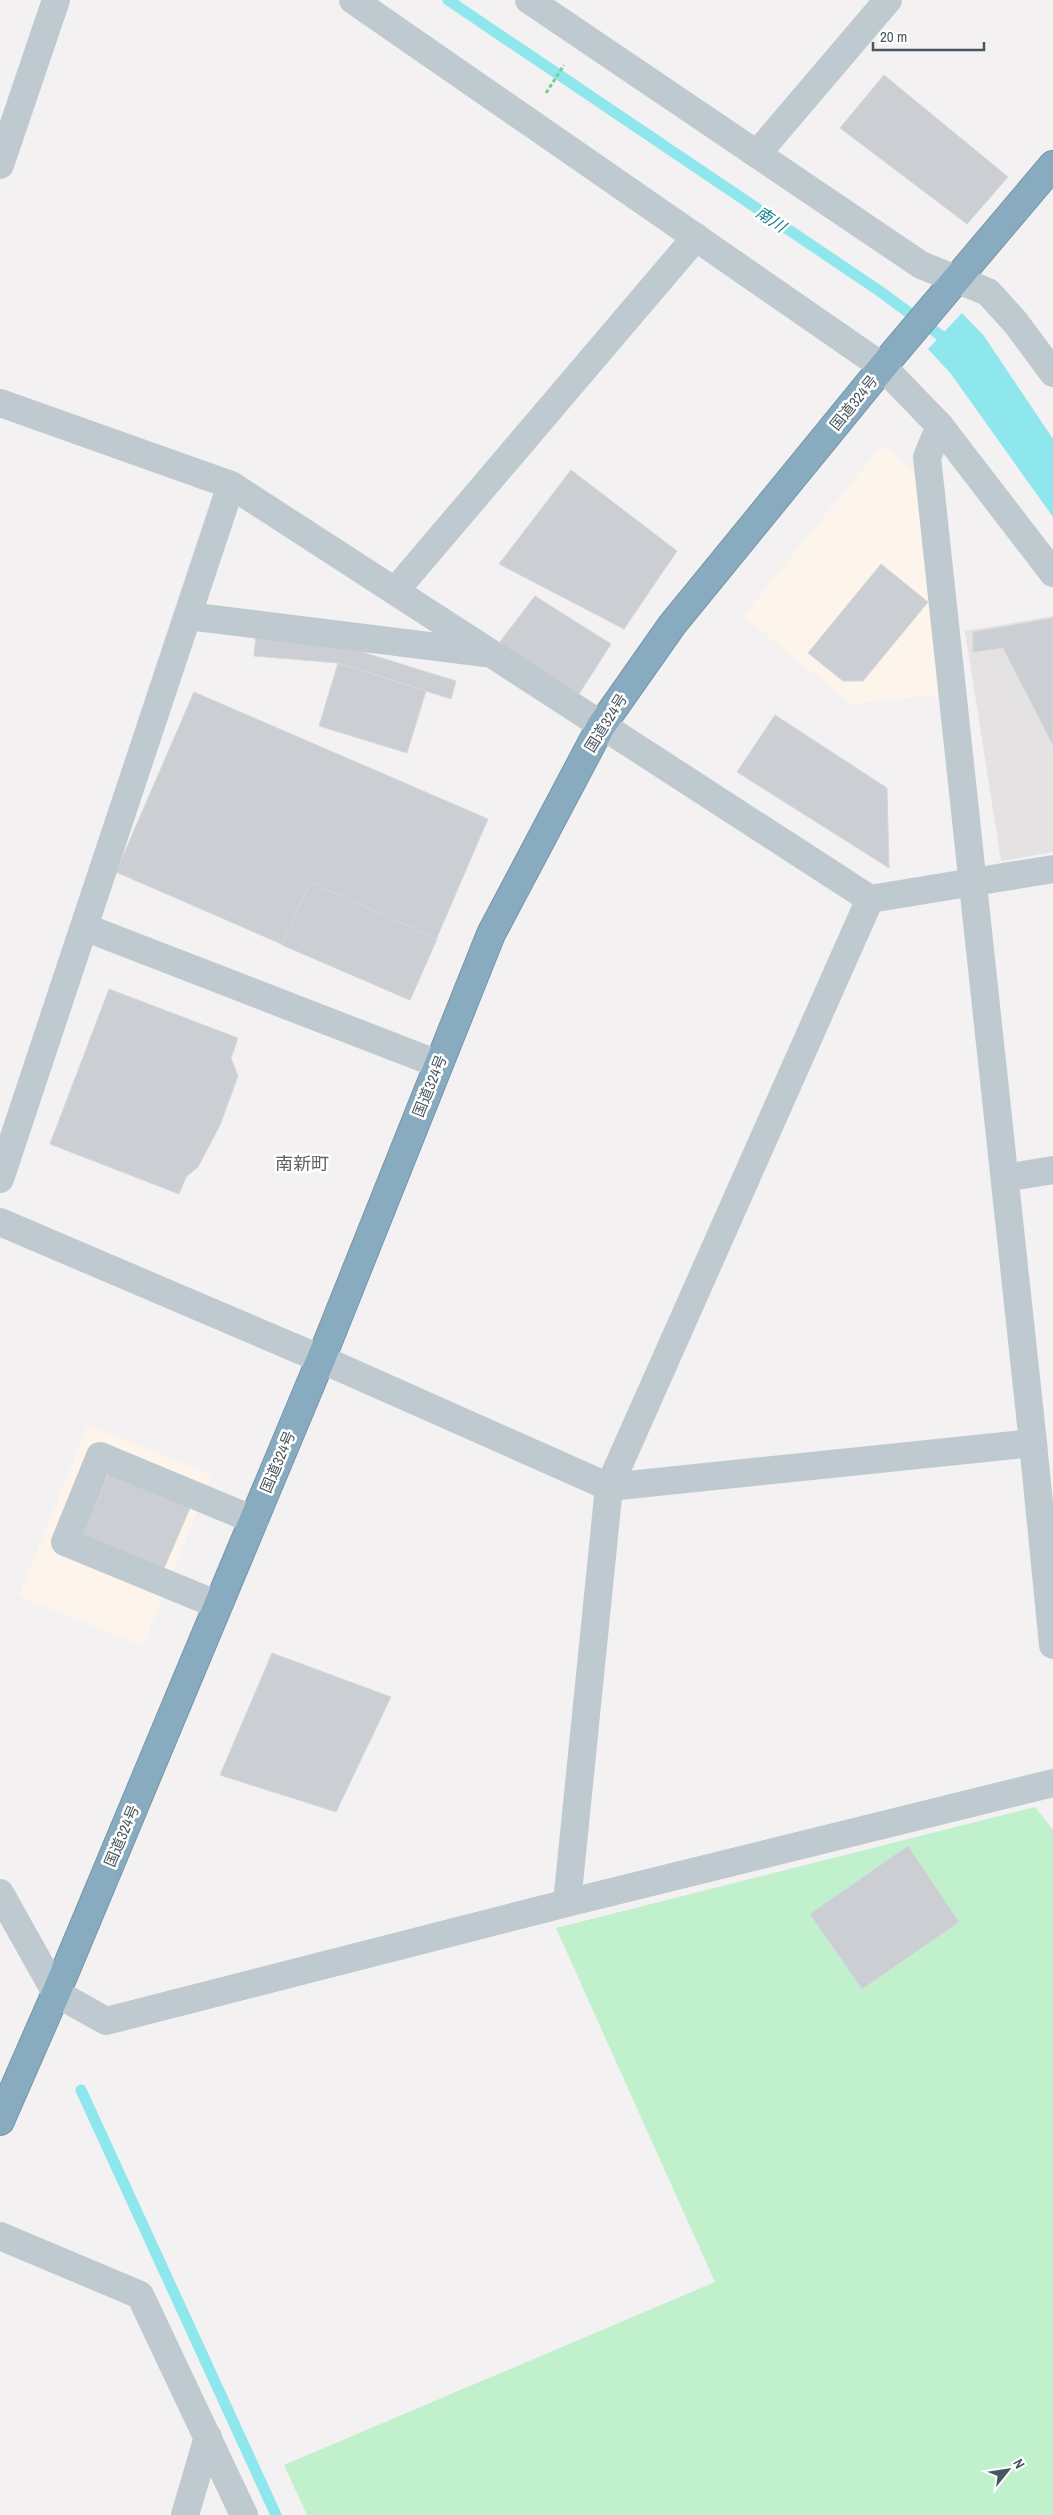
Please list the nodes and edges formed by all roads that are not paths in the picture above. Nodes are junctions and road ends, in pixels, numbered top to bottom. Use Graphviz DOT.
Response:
graph roads {
  1 [pos="56,0"];
  2 [pos="353,0"];
  3 [pos="529,0"];
  4 [pos="888,0"];
  5 [pos="757,154"];
  6 [pos="0,165"];
  7 [pos="1053,165"];
  8 [pos="696,237"];
  9 [pos="950,287"];
  10 [pos="888,360"];
  11 [pos="1053,374"];
  12 [pos="0,404"];
  13 [pos="940,426"];
  14 [pos="231,485"];
  15 [pos="1053,573"];
  16 [pos="396,591"];
  17 [pos="188,616"];
  18 [pos="492,654"];
  19 [pos="601,726"];
  20 [pos="1053,869"];
  21 [pos="973,884"];
  22 [pos="870,899"];
  23 [pos="84,927"];
  24 [pos="438,1064"];
  25 [pos="1053,1170"];
  26 [pos="1004,1178"];
  27 [pos="0,1179"];
  28 [pos="0,1222"];
  29 [pos="321,1359"];
  30 [pos="1034,1443"];
  31 [pos="609,1487"];
  32 [pos="254,1520"];
  33 [pos="218,1605"];
  34 [pos="1053,1646"];
  35 [pos="1053,1783"];
  36 [pos="0,1893"];
  37 [pos="567,1903"];
  38 [pos="56,1993"];
  39 [pos="0,2121"];
  40 [pos="0,2236"];
  41 [pos="208,2438"];
  42 [pos="185,2515"];
  43 [pos="244,2515"];
  1 -- 6 [label="street"];
  2 -- 8 [label="street"];
  3 -- 5 [label="street"];
  4 -- 5 [label="street"];
  5 -- 9 [label="street"];
  7 -- 9 [label="highway, 国道324号"];
  8 -- 10 [label="street"];
  8 -- 16 [label="street"];
  9 -- 10 [label="highway, 国道324号"];
  9 -- 11 [label="street"];
  10 -- 13 [label="street"];
  10 -- 19 [label="highway, 国道324号"];
  12 -- 14 [label="street"];
  13 -- 15 [label="street"];
  13 -- 21 [label="street"];
  14 -- 16 [label="street"];
  14 -- 17 [label="street"];
  16 -- 18 [label="street"];
  17 -- 18 [label="street"];
  17 -- 23 [label="street"];
  18 -- 19 [label="street"];
  19 -- 22 [label="street"];
  19 -- 24 [label="highway, 国道324号"];
  20 -- 21 [label="street"];
  21 -- 22 [label="street"];
  21 -- 26 [label="street"];
  22 -- 31 [label="street"];
  23 -- 24 [label="street"];
  23 -- 27 [label="street"];
  24 -- 29 [label="highway, 国道324号"];
  25 -- 26 [label="street"];
  26 -- 30 [label="street"];
  28 -- 29 [label="street"];
  29 -- 31 [label="street"];
  29 -- 32 [label="highway, 国道324号"];
  30 -- 31 [label="street"];
  30 -- 34 [label="street"];
  31 -- 37 [label="street"];
  32 -- 33 [label="highway, 国道324号"];
  32 -- 33 [label="street"];
  33 -- 38 [label="highway, 国道324号"];
  35 -- 37 [label="street"];
  36 -- 38 [label="street"];
  37 -- 38 [label="street"];
  38 -- 39 [label="highway, 国道324号"];
  40 -- 41 [label="street"];
  41 -- 42 [label="street"];
  41 -- 43 [label="street"];
}
